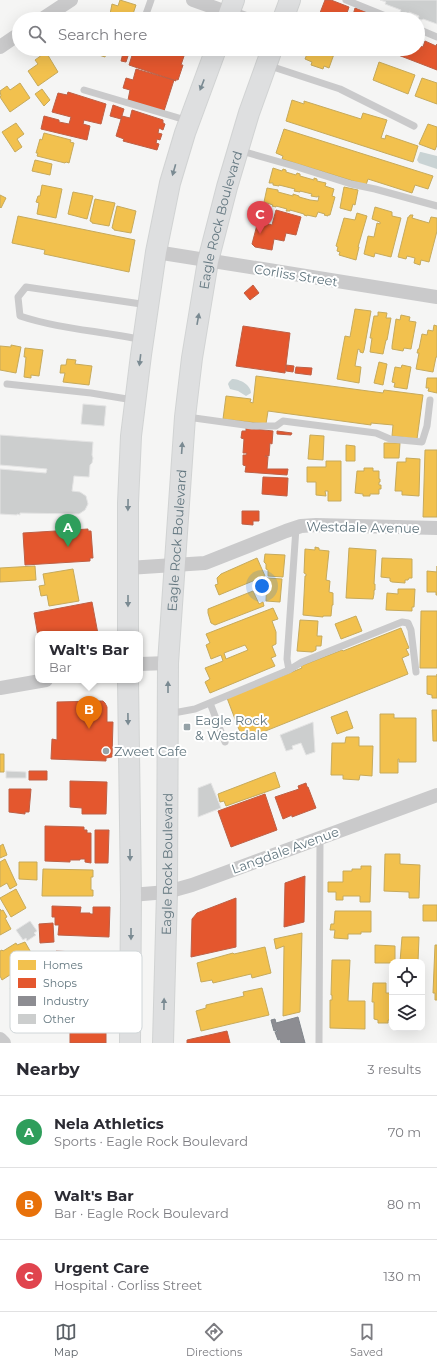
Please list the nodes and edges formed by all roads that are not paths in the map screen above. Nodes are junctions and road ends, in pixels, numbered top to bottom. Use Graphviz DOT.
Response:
graph roads {
  1 [pos="71,0"];
  2 [pos="151,0"];
  3 [pos="193,0"];
  4 [pos="290,0"];
  5 [pos="346,0"];
  6 [pos="53,12"];
  7 [pos="147,12"];
  8 [pos="231,12"];
  9 [pos="286,12"];
  10 [pos="376,12"];
  11 [pos="425,32"];
  12 [pos="437,37"];
  13 [pos="12,39"];
  14 [pos="0,47"];
  15 [pos="213,56"];
  16 [pos="269,57"];
  17 [pos="84,90"];
  18 [pos="189,121"];
  19 [pos="414,126"];
  20 [pos="238,150"];
  21 [pos="437,206"];
  22 [pos="156,252"];
  23 [pos="208,260"];
  24 [pos="437,297"];
  25 [pos="148,305"];
  26 [pos="143,340"];
  27 [pos="7,384"];
  28 [pos="136,400"];
  29 [pos="430,400"];
  30 [pos="185,416"];
  31 [pos="296,528"];
  32 [pos="437,528"];
  33 [pos="176,565"];
  34 [pos="128,568"];
  35 [pos="128,631"];
  36 [pos="168,663"];
  37 [pos="143,664"];
  38 [pos="289,670"];
  39 [pos="416,672"];
  40 [pos="35,682"];
  41 [pos="128,683"];
  42 [pos="0,688"];
  43 [pos="210,703"];
  44 [pos="168,714"];
  45 [pos="225,742"];
  46 [pos="437,795"];
  47 [pos="320,838"];
  48 [pos="166,892"];
  49 [pos="131,895"];
  50 [pos="131,951"];
  51 [pos="130,1033"];
  52 [pos="0,1039"];
  53 [pos="4,1043"];
  54 [pos="130,1043"];
  55 [pos="163,1043"];
  56 [pos="320,1043"];
  1 -- 6 [label="street"];
  2 -- 7 [label="lane"];
  3 -- 8 [label="street"];
  4 -- 9 [label="main road"];
  5 -- 10 [label="lane"];
  11 -- 12 [label="lane"];
  13 -- 14 [label="street"];
  15 -- 18 [label="main road, one-way"];
  16 -- 19 [label="lane"];
  16 -- 20 [label="main road, Eagle Rock Boulevard"];
  17 -- 18 [label="lane"];
  18 -- 22 [label="main road, one-way"];
  20 -- 21 [label="lane"];
  20 -- 23 [label="main road, Eagle Rock Boulevard"];
  22 -- 23 [label="street, Corliss Street"];
  22 -- 25 [label="main road"];
  23 -- 24 [label="street, Corliss Street"];
  30 -- 23 [label="main road, Eagle Rock Boulevard, one-way"];
  25 -- 26 [label="main road"];
  25 -- 26 [label="lane"];
  26 -- 28 [label="main road, one-way"];
  27 -- 28 [label="lane"];
  28 -- 34 [label="main road, one-way"];
  29 -- 30 [label="lane"];
  33 -- 30 [label="main road, Eagle Rock Boulevard, one-way"];
  31 -- 32 [label="street, Westdale Avenue"];
  31 -- 33 [label="street, Westdale Avenue"];
  31 -- 38 [label="lane"];
  33 -- 34 [label="street, Westdale Avenue"];
  33 -- 36 [label="main road, Eagle Rock Boulevard"];
  34 -- 35 [label="main road, one-way"];
  36 -- 37 [label="street"];
  44 -- 36 [label="main road, Eagle Rock Boulevard, one-way"];
  38 -- 39 [label="lane"];
  38 -- 43 [label="lane"];
  40 -- 42 [label="street"];
  41 -- 49 [label="main road, one-way"];
  43 -- 44 [label="lane"];
  43 -- 45 [label="lane"];
  44 -- 48 [label="main road, Eagle Rock Boulevard"];
  46 -- 47 [label="street, Langdale Avenue"];
  47 -- 48 [label="street, Langdale Avenue"];
  47 -- 56 [label="lane"];
  48 -- 49 [label="street, Langdale Avenue"];
  55 -- 48 [label="main road, Eagle Rock Boulevard, one-way"];
  49 -- 50 [label="main road, one-way"];
  51 -- 54 [label="main road, one-way"];
  52 -- 53 [label="street"];
}
